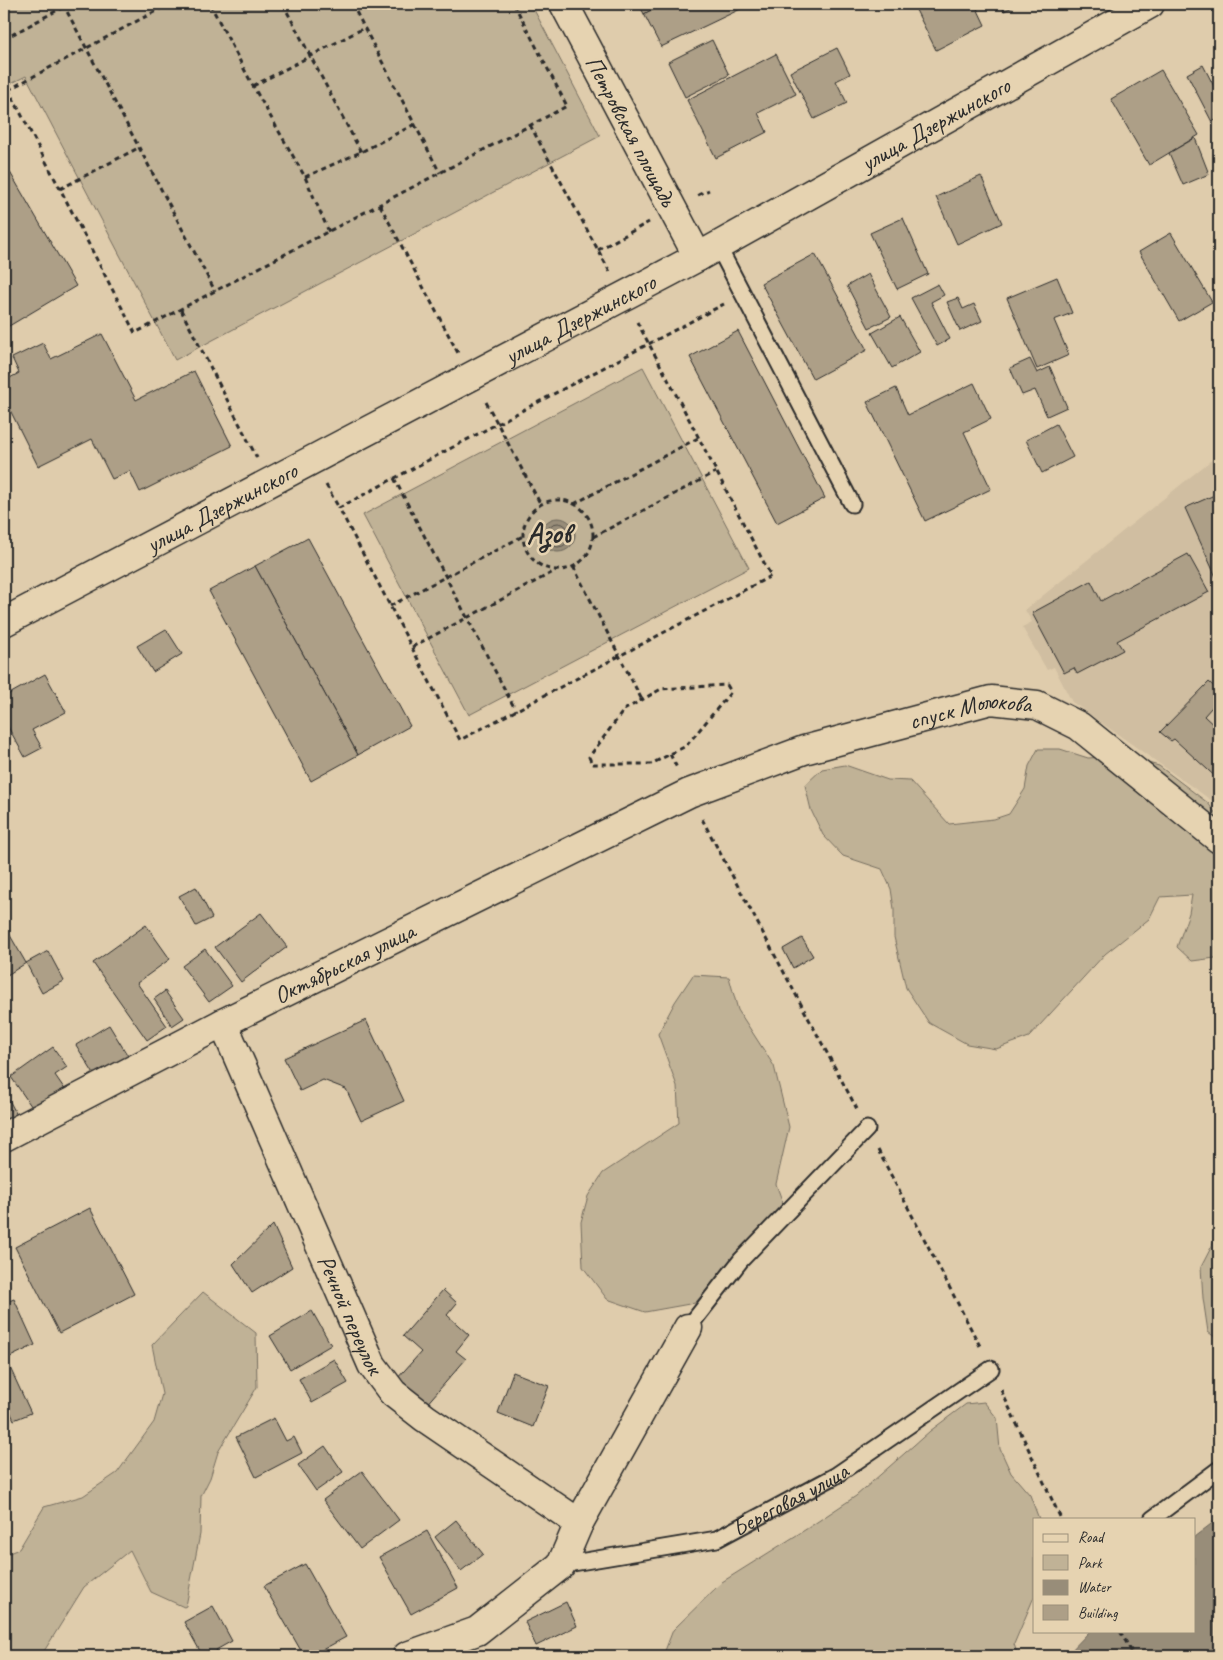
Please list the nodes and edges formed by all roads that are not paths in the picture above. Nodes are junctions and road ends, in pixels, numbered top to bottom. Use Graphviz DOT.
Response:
graph roads {
  1 [pos="564,4"];
  2 [pos="1150,4"];
  3 [pos="708,252"];
  4 [pos="852,504"];
  5 [pos="4,622"];
  6 [pos="689,793"];
  7 [pos="1219,839"];
  8 [pos="223,1022"];
  9 [pos="867,1129"];
  10 [pos="4,1136"];
  11 [pos="688,1328"];
  12 [pos="992,1369"];
  13 [pos="1219,1469"];
  14 [pos="1153,1518"];
  15 [pos="579,1523"];
  16 [pos="561,1565"];
  17 [pos="408,1656"];
  1 -- 3 [label="street, Петровская площадь"];
  2 -- 3 [label="street, улица Дзержинского"];
  3 -- 4 [label="lane"];
  3 -- 5 [label="street, улица Дзержинского"];
  6 -- 7 [label="street, спуск Молокова"];
  6 -- 8 [label="street, Октябрьская улица"];
  8 -- 10 [label="street, Октябрьская улица"];
  8 -- 15 [label="street, Речной переулок"];
  9 -- 11 [label="lane"];
  11 -- 15 [label="street, Береговая улица"];
  12 -- 16 [label="lane, Береговая улица"];
  13 -- 14 [label="lane"];
  15 -- 16 [label="street, Береговая улица"];
  16 -- 17 [label="street, Береговая улица"];
}
